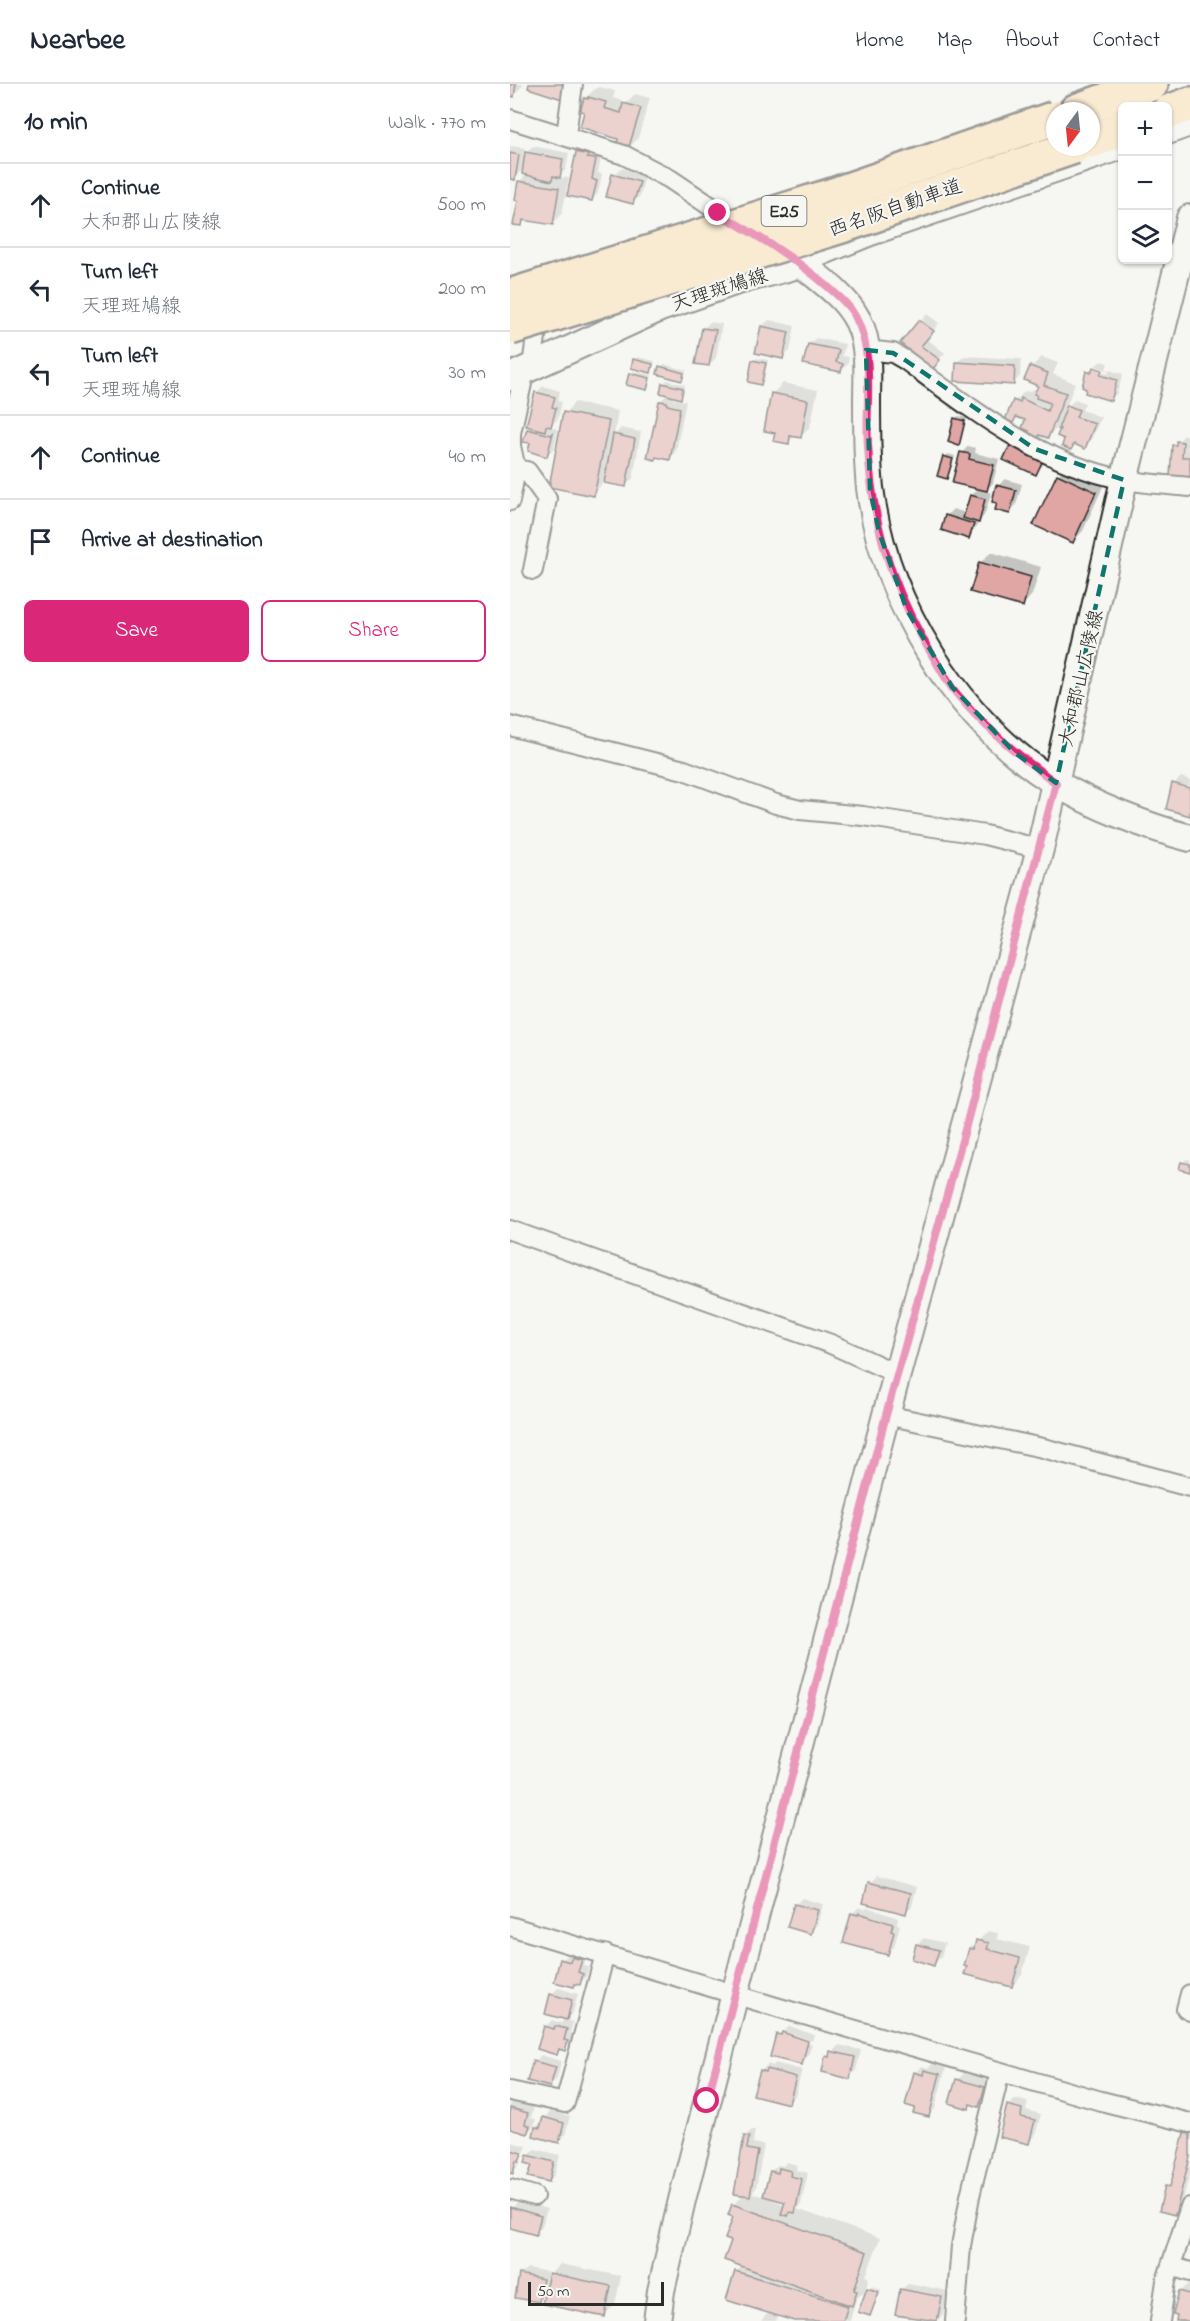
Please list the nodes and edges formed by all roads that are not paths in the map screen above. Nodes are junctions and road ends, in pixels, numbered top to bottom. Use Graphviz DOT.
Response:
graph roads {
  1 [pos="573,84"];
  2 [pos="1151,84"];
  3 [pos="1100,102"];
  4 [pos="1190,104"];
  5 [pos="1172,110"];
  6 [pos="510,119"];
  7 [pos="1046,121"];
  8 [pos="1190,127"];
  9 [pos="1118,131"];
  10 [pos="1172,133"];
  11 [pos="566,135"];
  12 [pos="1100,138"];
  13 [pos="1118,151"];
  14 [pos="1048,156"];
  15 [pos="721,214"];
  16 [pos="1190,218"];
  17 [pos="1186,251"];
  18 [pos="802,264"];
  19 [pos="545,269"];
  20 [pos="510,280"];
  21 [pos="510,296"];
  22 [pos="510,328"];
  23 [pos="866,350"];
  24 [pos="522,372"];
  25 [pos="516,469"];
  26 [pos="1124,480"];
  27 [pos="1190,487"];
  28 [pos="510,501"];
  29 [pos="533,570"];
  30 [pos="510,726"];
  31 [pos="1056,783"];
  32 [pos="1190,838"];
  33 [pos="1040,849"];
  34 [pos="510,1230"];
  35 [pos="897,1374"];
  36 [pos="886,1415"];
  37 [pos="1190,1487"];
  38 [pos="510,1926"];
  39 [pos="605,1954"];
  40 [pos="735,1994"];
  41 [pos="1190,1994"];
  42 [pos="1190,2011"];
  43 [pos="1000,2072"];
  44 [pos="510,2091"];
  45 [pos="1190,2123"];
  46 [pos="510,2189"];
  47 [pos="534,2196"];
  48 [pos="1190,2207"];
  49 [pos="1171,2266"];
  50 [pos="1190,2272"];
  51 [pos="657,2321"];
  52 [pos="955,2321"];
  53 [pos="1160,2321"];
  1 -- 11 [label="street"];
  2 -- 3 [label="highway"];
  4 -- 5 [label="highway"];
  6 -- 11 [label="street"];
  7 -- 21 [label="highway, 西名阪自動車道 / E25, bridge"];
  8 -- 10 [label="street"];
  9 -- 12 [label="highway"];
  11 -- 15 [label="street"];
  13 -- 18 [label="street"];
  14 -- 22 [label="highway, 西名阪自動車道 / E25, bridge"];
  15 -- 18 [label="street"];
  15 -- 19 [label="street"];
  16 -- 17 [label="main road, 大和郡山広陵線"];
  17 -- 26 [label="main road, 大和郡山広陵線"];
  18 -- 23 [label="main road"];
  18 -- 24 [label="main road, 天理斑鳩線"];
  19 -- 20 [label="street"];
  19 -- 24 [label="street"];
  23 -- 26 [label="street"];
  23 -- 31 [label="main road"];
  24 -- 25 [label="street"];
  25 -- 28 [label="street"];
  25 -- 29 [label="street"];
  26 -- 27 [label="street"];
  26 -- 31 [label="main road, 大和郡山広陵線"];
  30 -- 33 [label="street"];
  31 -- 32 [label="main road"];
  31 -- 33 [label="main road, 大和郡山広陵線"];
  33 -- 35 [label="main road, 大和郡山広陵線"];
  34 -- 35 [label="street"];
  35 -- 36 [label="main road, 大和郡山広陵線"];
  36 -- 37 [label="street"];
  36 -- 40 [label="main road, 大和郡山広陵線"];
  38 -- 39 [label="street"];
  39 -- 40 [label="street"];
  39 -- 44 [label="street"];
  40 -- 43 [label="street"];
  40 -- 51 [label="main road, 大和郡山広陵線"];
  41 -- 42 [label="street"];
  43 -- 45 [label="street"];
  43 -- 52 [label="street"];
  46 -- 47 [label="street"];
  48 -- 49 [label="street"];
  49 -- 50 [label="street"];
  49 -- 53 [label="street"];
}
